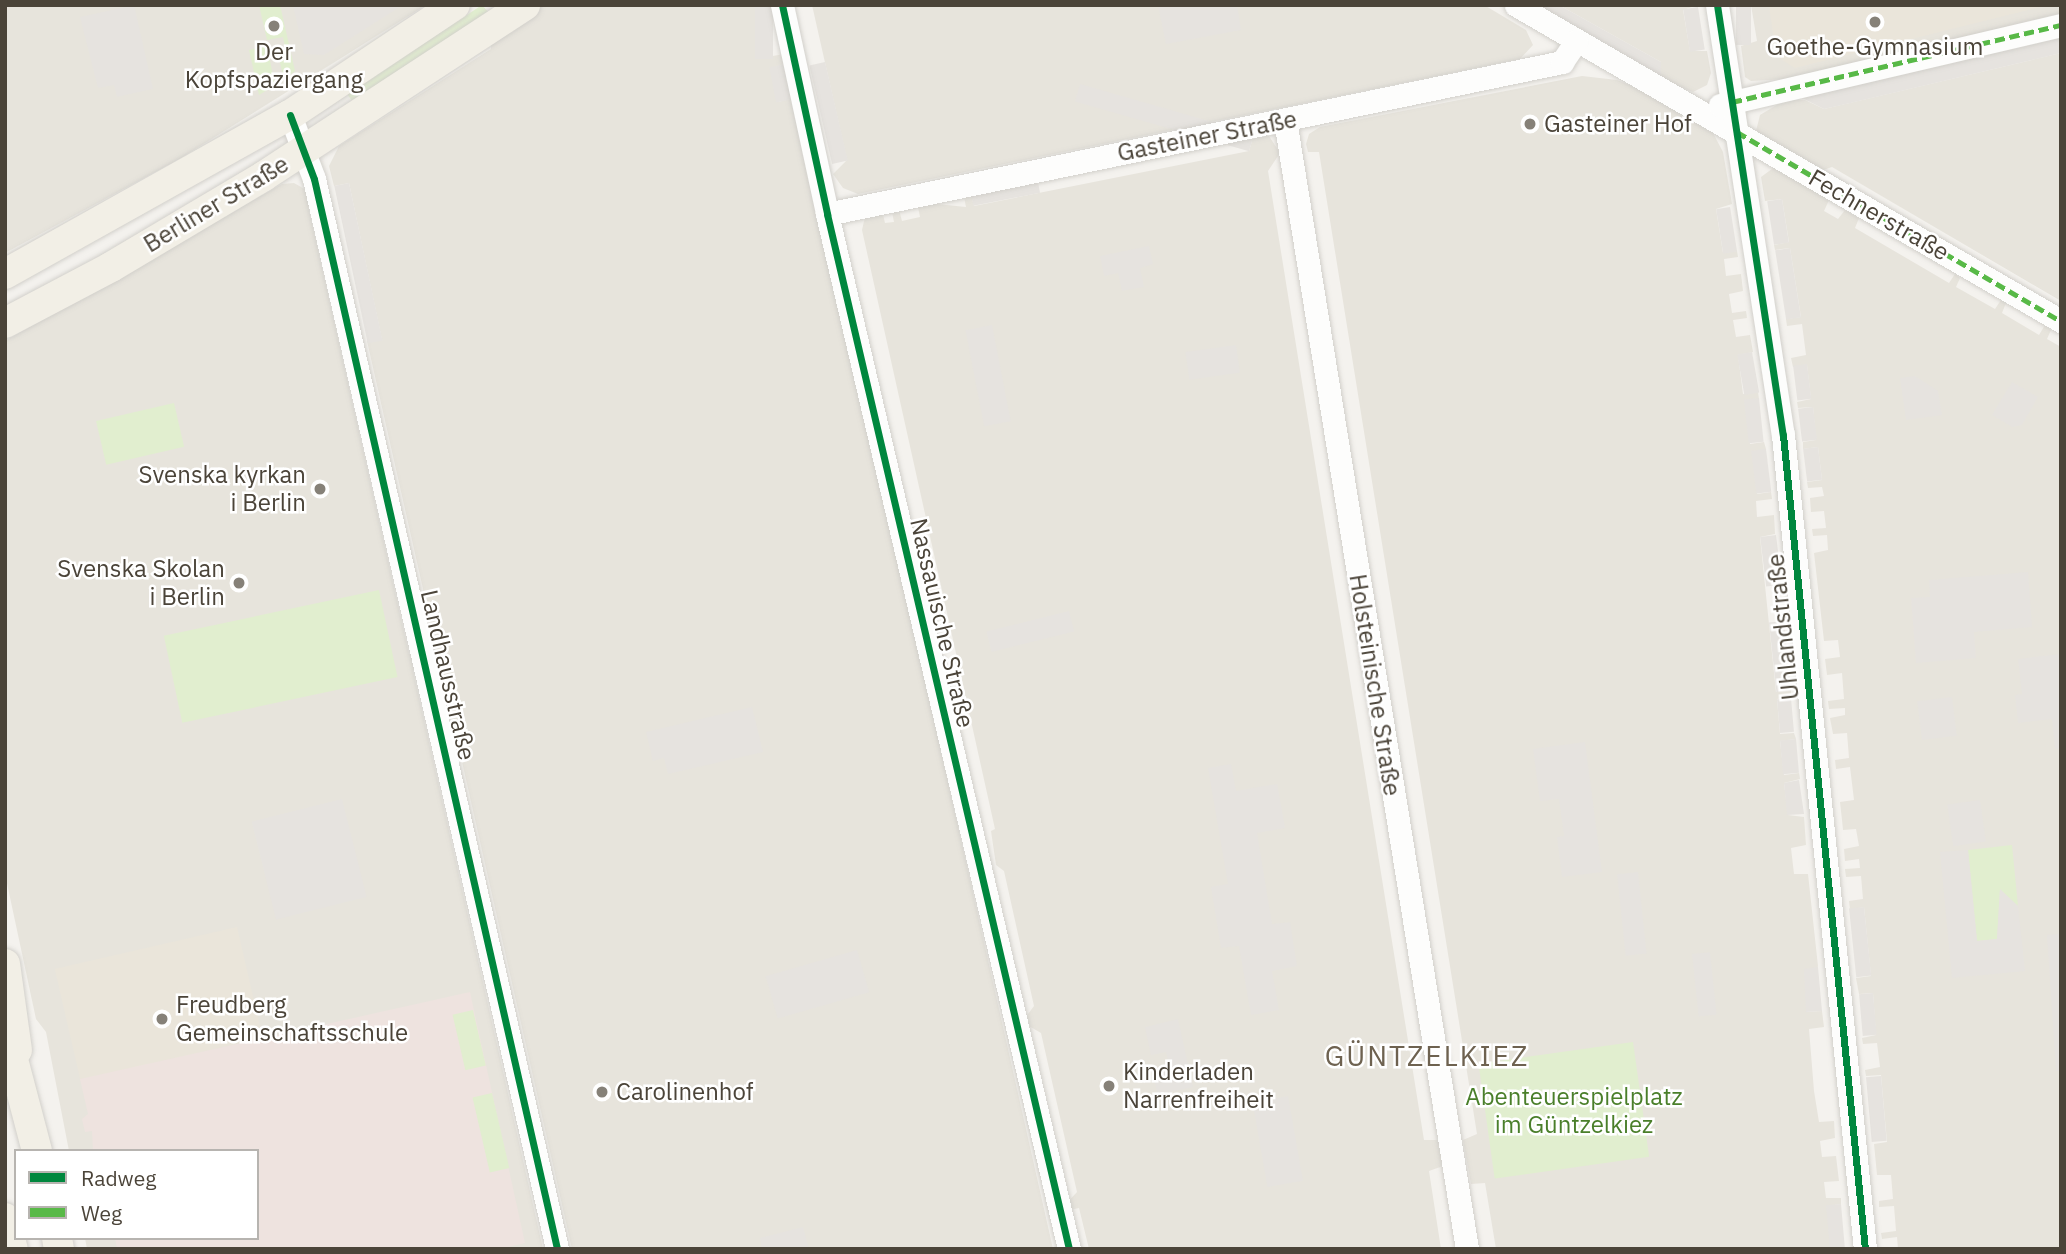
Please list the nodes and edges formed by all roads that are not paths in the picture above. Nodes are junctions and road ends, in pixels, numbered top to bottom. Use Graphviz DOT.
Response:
graph roads {
  1 [pos="455,5"];
  2 [pos="525,5"];
  3 [pos="782,5"];
  4 [pos="1516,5"];
  5 [pos="1717,5"];
  6 [pos="2061,25"];
  7 [pos="1576,41"];
  8 [pos="1732,102"];
  9 [pos="1697,109"];
  10 [pos="290,115"];
  11 [pos="1285,120"];
  12 [pos="1737,132"];
  13 [pos="304,150"];
  14 [pos="827,214"];
  15 [pos="5,274"];
  16 [pos="2061,321"];
  17 [pos="5,323"];
  18 [pos="5,964"];
  19 [pos="5,1029"];
  20 [pos="22,1089"];
  21 [pos="37,1149"];
  22 [pos="5,1218"];
  23 [pos="13,1249"];
  24 [pos="557,1249"];
  25 [pos="1069,1249"];
  26 [pos="1467,1249"];
  27 [pos="1865,1249"];
  1 -- 10 [label="main road, Berliner Straße"];
  2 -- 13 [label="main road, Berliner Straße"];
  3 -- 14 [label="street, Nassauische Straße"];
  4 -- 7 [label="street, Fechnerstraße"];
  5 -- 8 [label="street, Uhlandstraße"];
  6 -- 8 [label="street"];
  7 -- 9 [label="street, Fechnerstraße"];
  7 -- 11 [label="street, Gasteiner Straße"];
  8 -- 9 [label="street"];
  8 -- 12 [label="street, Uhlandstraße"];
  9 -- 12 [label="street, Fechnerstraße"];
  10 -- 13 [label="street, Landhausstraße"];
  10 -- 15 [label="main road, Berliner Straße"];
  11 -- 14 [label="street, Gasteiner Straße"];
  11 -- 26 [label="street, Holsteinische Straße"];
  12 -- 16 [label="street, Fechnerstraße"];
  12 -- 27 [label="street, Uhlandstraße"];
  13 -- 17 [label="main road, Berliner Straße"];
  13 -- 24 [label="street, Landhausstraße"];
  14 -- 25 [label="street, Nassauische Straße"];
  18 -- 20 [label="main road"];
  19 -- 20 [label="main road"];
  20 -- 21 [label="main road"];
  22 -- 23 [label="main road"];
}
